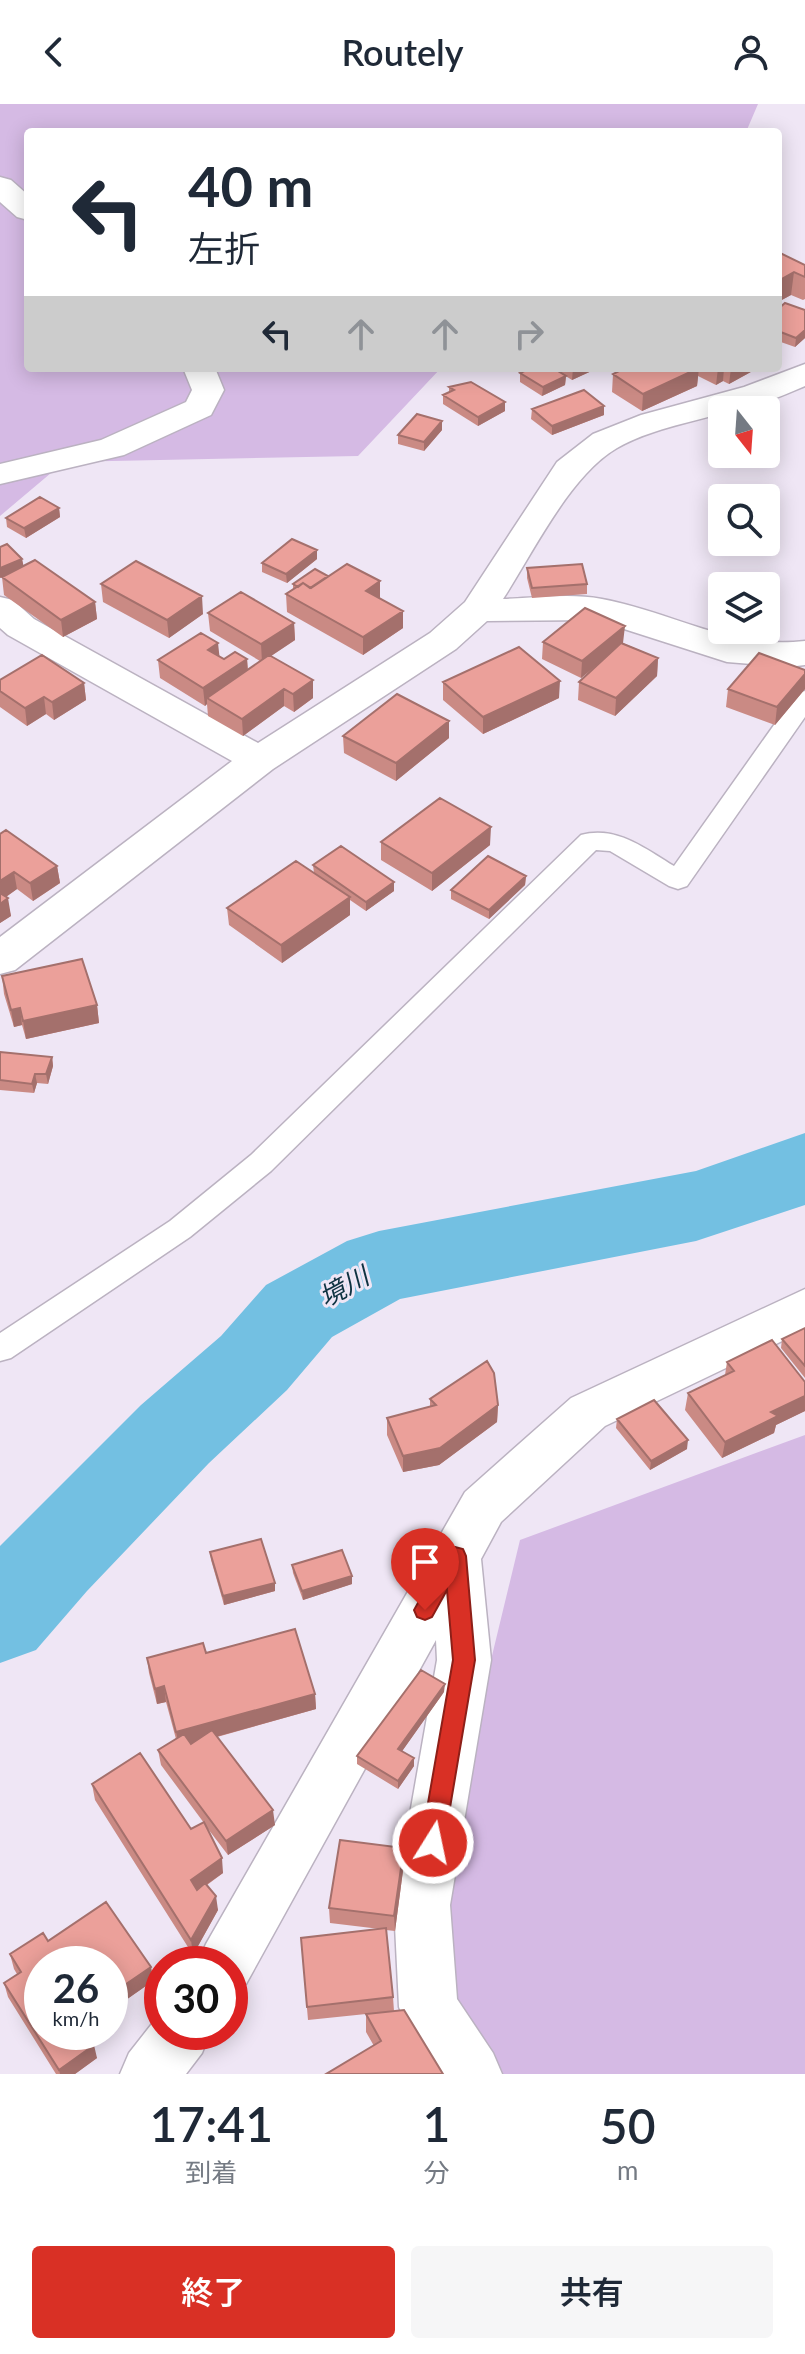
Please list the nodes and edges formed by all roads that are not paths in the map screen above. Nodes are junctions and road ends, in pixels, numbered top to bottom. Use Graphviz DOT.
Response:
graph roads {
  1 [pos="0,186"];
  2 [pos="24,207"];
  3 [pos="201,372"];
  4 [pos="805,374"];
  5 [pos="0,474"];
  6 [pos="0,608"];
  7 [pos="478,610"];
  8 [pos="805,653"];
  9 [pos="805,699"];
  10 [pos="259,760"];
  11 [pos="0,959"];
  12 [pos="805,1308"];
  13 [pos="0,1349"];
  14 [pos="455,1556"];
  15 [pos="236,1946"];
  16 [pos="168,2050"];
  17 [pos="150,2074"];
  18 [pos="472,2074"];
  1 -- 2 [label="street"];
  3 -- 5 [label="street"];
  4 -- 7 [label="street"];
  6 -- 10 [label="street"];
  7 -- 8 [label="street"];
  7 -- 10 [label="street"];
  9 -- 13 [label="lane"];
  10 -- 11 [label="street"];
  12 -- 14 [label="street"];
  14 -- 15 [label="street"];
  14 -- 18 [label="street"];
  16 -- 17 [label="street"];
}
